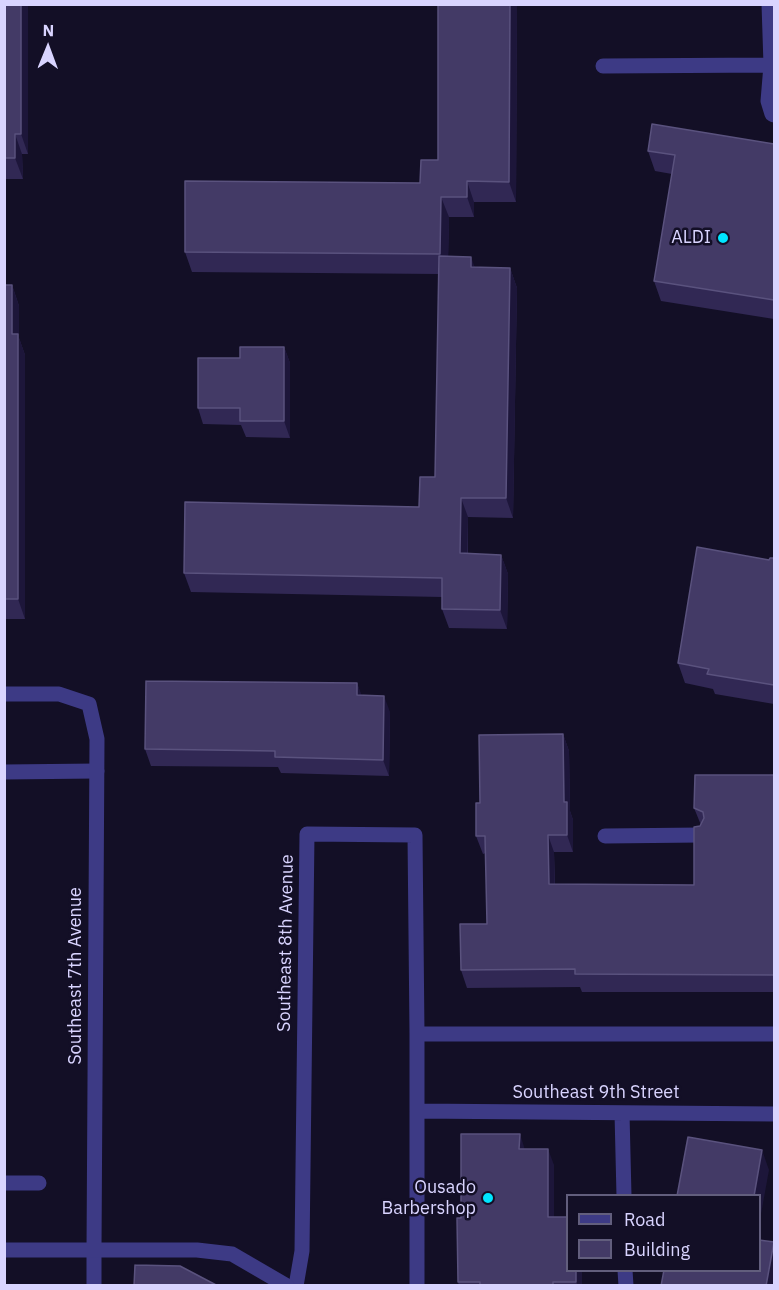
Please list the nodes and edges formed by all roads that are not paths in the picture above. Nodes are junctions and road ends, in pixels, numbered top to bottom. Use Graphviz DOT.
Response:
graph roads {
  1 [pos="769,4"];
  2 [pos="771,65"];
  3 [pos="603,66"];
  4 [pos="774,115"];
  5 [pos="4,694"];
  6 [pos="4,771"];
  7 [pos="97,771"];
  8 [pos="701,835"];
  9 [pos="605,836"];
  10 [pos="417,1034"];
  11 [pos="774,1034"];
  12 [pos="417,1111"];
  13 [pos="622,1113"];
  14 [pos="774,1114"];
  15 [pos="39,1183"];
  16 [pos="4,1184"];
  17 [pos="624,1194"];
  18 [pos="94,1249"];
  19 [pos="4,1250"];
  20 [pos="94,1286"];
  21 [pos="287,1286"];
  22 [pos="296,1286"];
  23 [pos="417,1286"];
  1 -- 2 [label="street"];
  2 -- 3 [label="street"];
  2 -- 4 [label="street"];
  5 -- 7 [label="street, Southeast 7th Avenue"];
  6 -- 7 [label="street"];
  7 -- 18 [label="street, Southeast 7th Avenue"];
  8 -- 9 [label="street"];
  10 -- 11 [label="street"];
  10 -- 12 [label="street, Southeast 8th Avenue"];
  10 -- 22 [label="street, Southeast 8th Avenue"];
  12 -- 13 [label="street, Southeast 9th Street"];
  12 -- 23 [label="street, Southeast 8th Avenue"];
  13 -- 14 [label="street, Southeast 9th Street"];
  13 -- 17 [label="street"];
  15 -- 16 [label="street"];
  18 -- 19 [label="street"];
  18 -- 20 [label="street, Southeast 7th Avenue"];
  18 -- 21 [label="street"];
}
